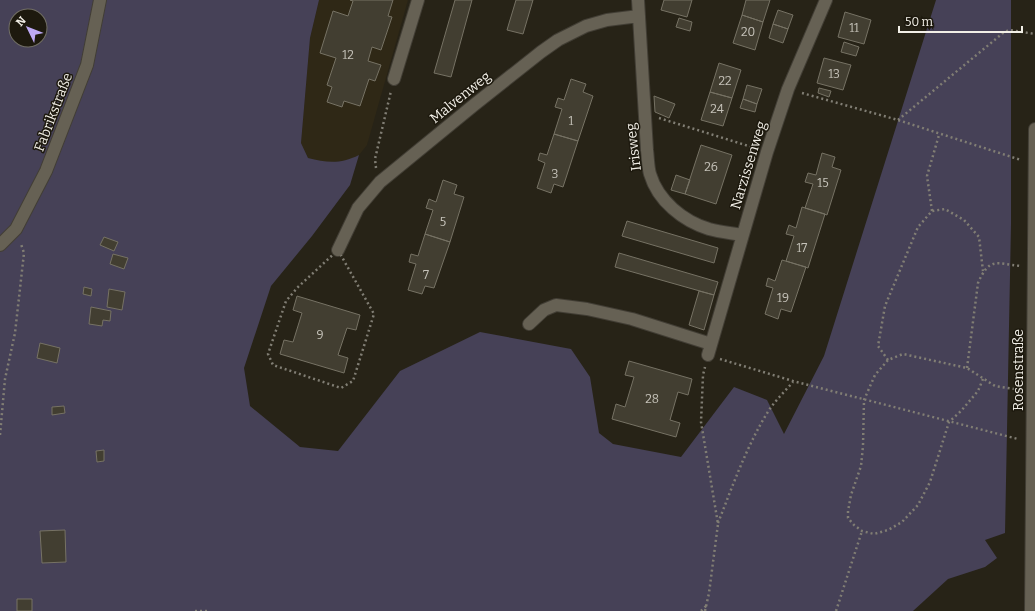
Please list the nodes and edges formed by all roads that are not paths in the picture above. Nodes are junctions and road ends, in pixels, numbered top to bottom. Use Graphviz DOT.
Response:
graph roads {
  1 [pos="100,0"];
  2 [pos="418,0"];
  3 [pos="638,0"];
  4 [pos="826,0"];
  5 [pos="639,16"];
  6 [pos="394,79"];
  7 [pos="1035,129"];
  8 [pos="1034,164"];
  9 [pos="742,235"];
  10 [pos="0,245"];
  11 [pos="338,250"];
  12 [pos="529,324"];
  13 [pos="1031,611"];
  1 -- 10 [label="street, Fabrikstraße"];
  2 -- 6 [label="street"];
  3 -- 5 [label="street, Irisweg"];
  4 -- 9 [label="street, Narzissenweg"];
  5 -- 9 [label="street, Irisweg"];
  5 -- 11 [label="street, Malvenweg"];
  7 -- 8 [label="street, Rosenstraße"];
  8 -- 13 [label="street, Rosenstraße"];
  9 -- 12 [label="street, Narzissenweg"];
}
